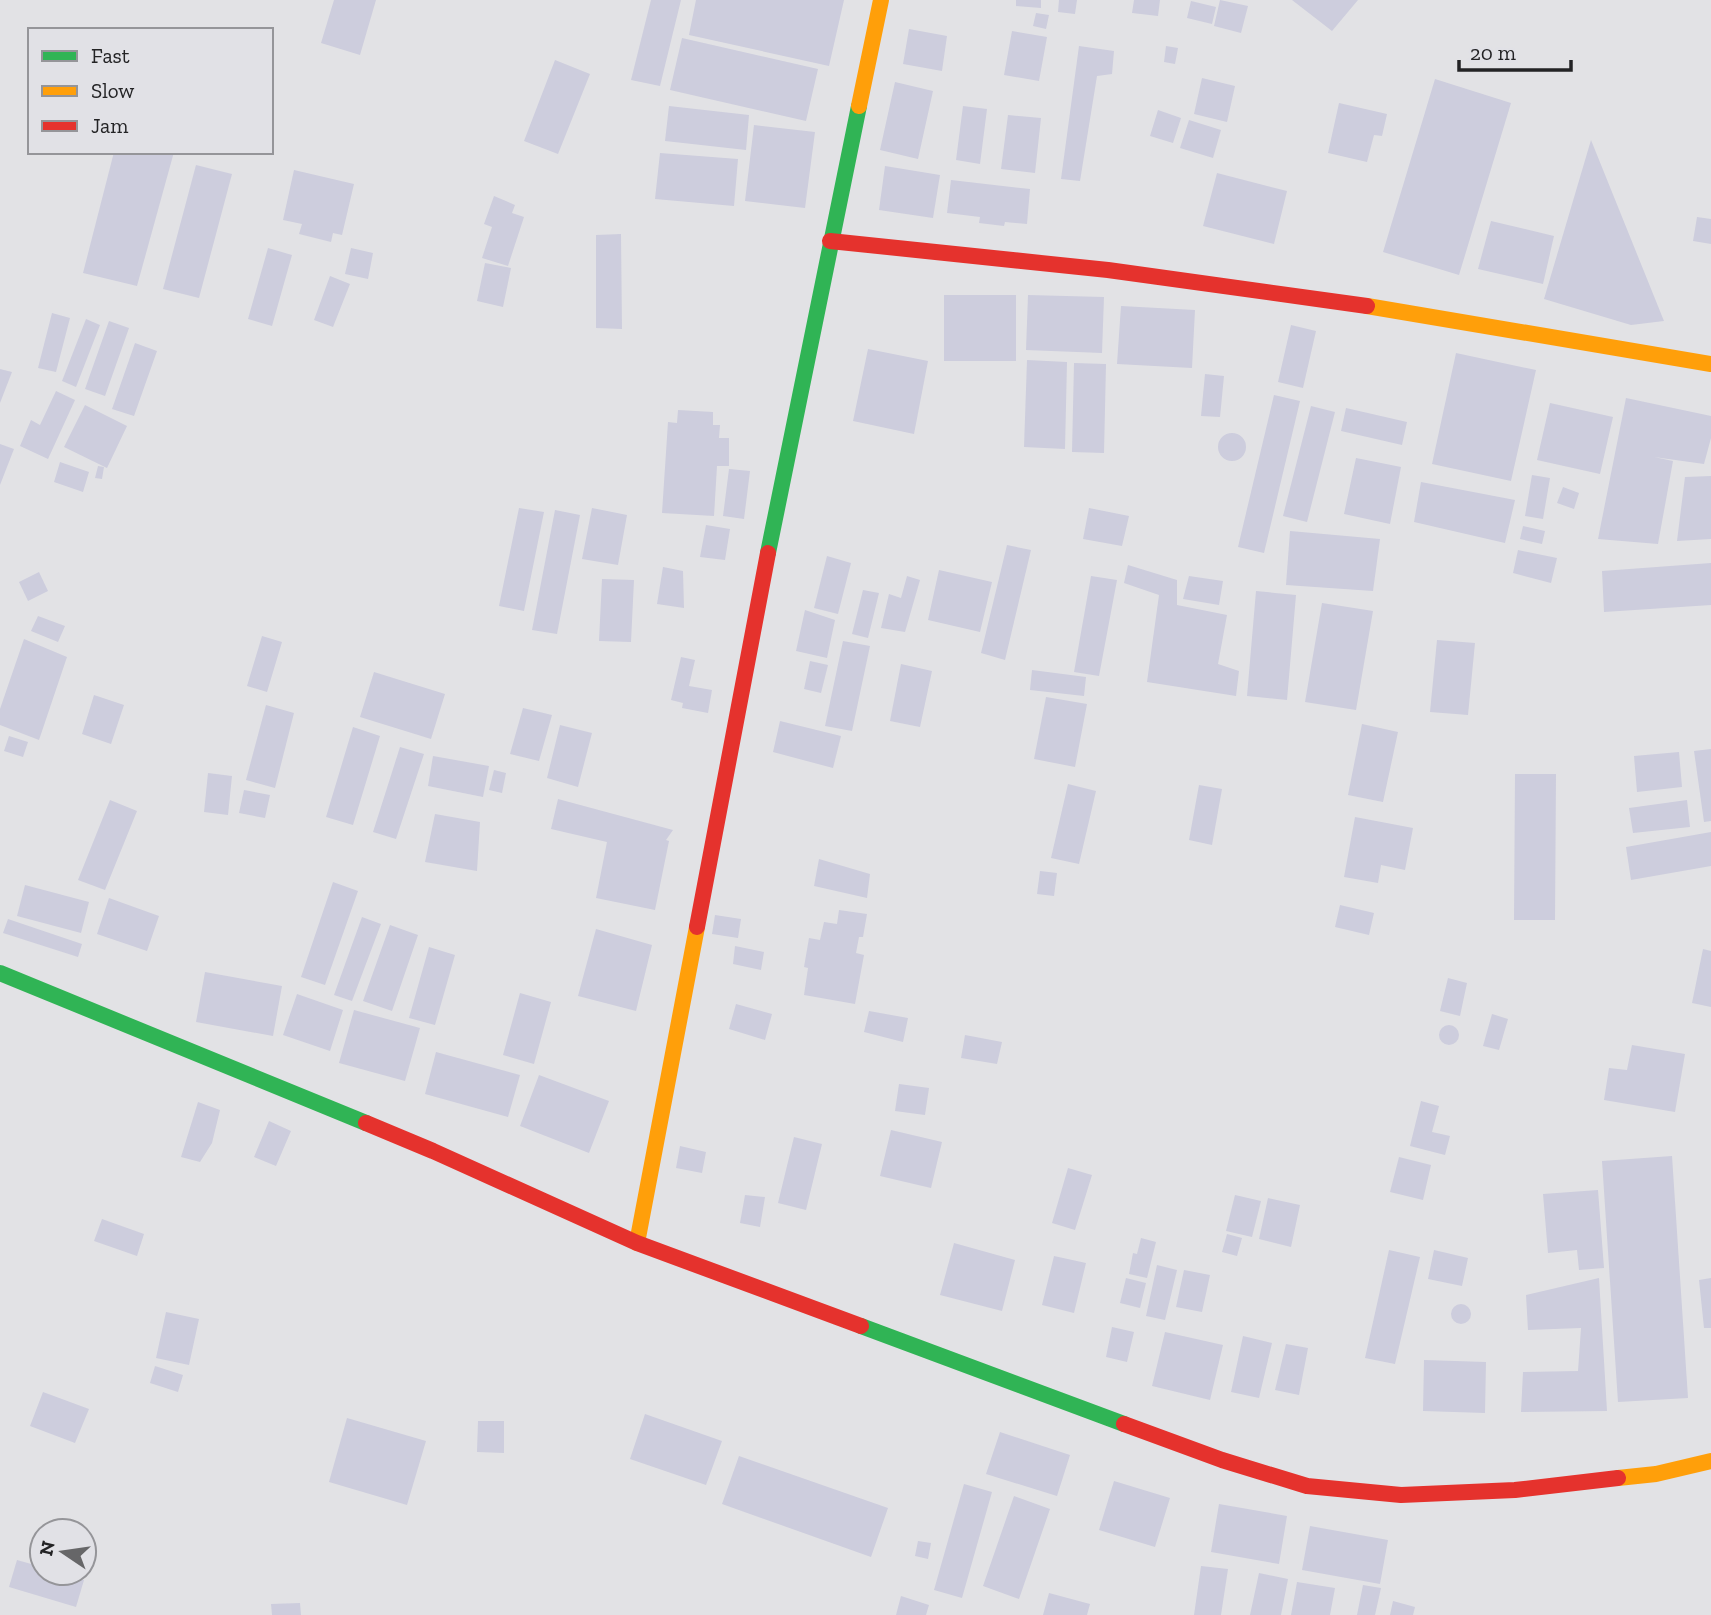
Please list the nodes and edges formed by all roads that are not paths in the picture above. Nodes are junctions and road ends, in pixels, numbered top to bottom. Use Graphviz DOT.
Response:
graph roads {
  1 [pos="881,0"];
  2 [pos="830,241"];
  3 [pos="1711,364"];
  4 [pos="0,973"];
  5 [pos="637,1243"];
  6 [pos="1711,1461"];
  1 -- 2 [label="street"];
  2 -- 3 [label="street"];
  2 -- 5 [label="street"];
  4 -- 5 [label="street"];
  5 -- 6 [label="street"];
}
